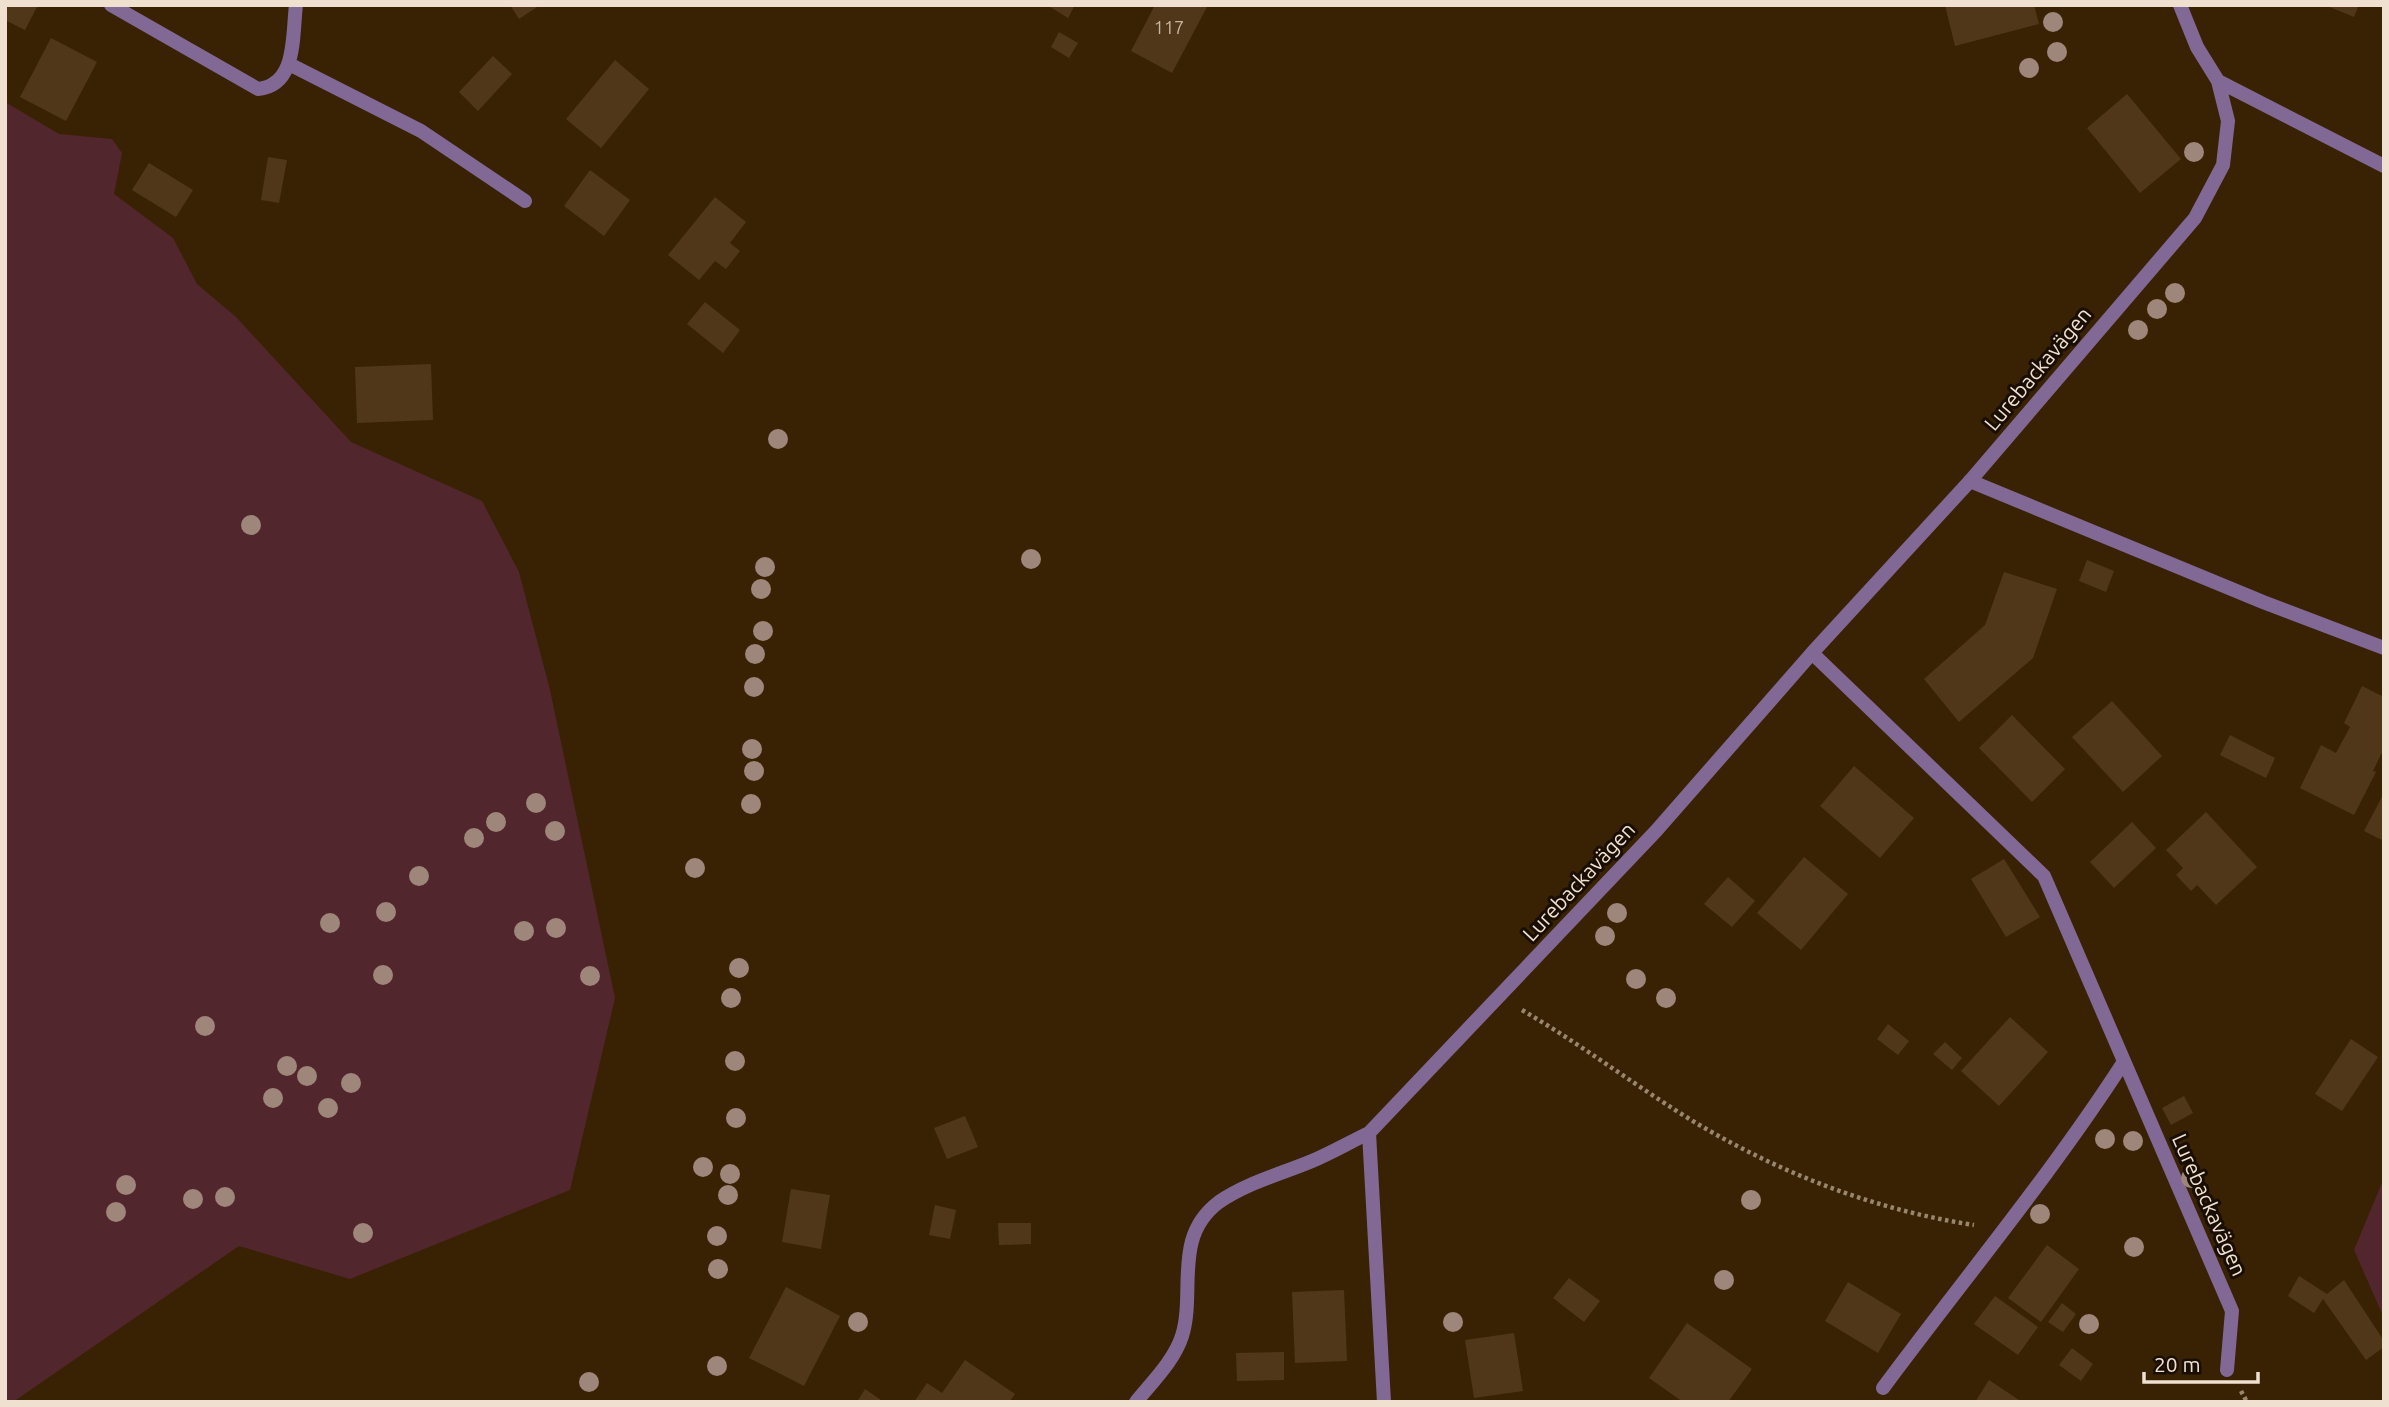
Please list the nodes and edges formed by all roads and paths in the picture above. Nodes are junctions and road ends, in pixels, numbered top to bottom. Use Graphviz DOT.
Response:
graph roads {
  1 [pos="111,5"];
  2 [pos="296,5"];
  3 [pos="2180,5"];
  4 [pos="289,64"];
  5 [pos="2218,81"];
  6 [pos="2384,166"];
  7 [pos="525,201"];
  8 [pos="1970,481"];
  9 [pos="2384,648"];
  10 [pos="1812,653"];
  11 [pos="1500,997"];
  12 [pos="2123,1063"];
  13 [pos="1369,1133"];
  14 [pos="2002,1229"];
  15 [pos="2227,1370"];
  16 [pos="1882,1388"];
  17 [pos="1136,1402"];
  18 [pos="1384,1402"];
  1 -- 4 [label="street"];
  2 -- 4 [label="street"];
  3 -- 5 [label="street, Lurebackavägen"];
  4 -- 7 [label="street"];
  5 -- 6 [label="street"];
  5 -- 8 [label="street, Lurebackavägen"];
  8 -- 9 [label="street"];
  8 -- 10 [label="street, Lurebackavägen"];
  10 -- 11 [label="street, Lurebackavägen"];
  10 -- 12 [label="street, Lurebackavägen"];
  11 -- 13 [label="street, Lurebackavägen"];
  11 -- 14 [label="path"];
  12 -- 14 [label="street"];
  12 -- 15 [label="street, Lurebackavägen"];
  13 -- 17 [label="street, Lurebackavägen"];
  13 -- 18 [label="street"];
  14 -- 16 [label="street"];
}
